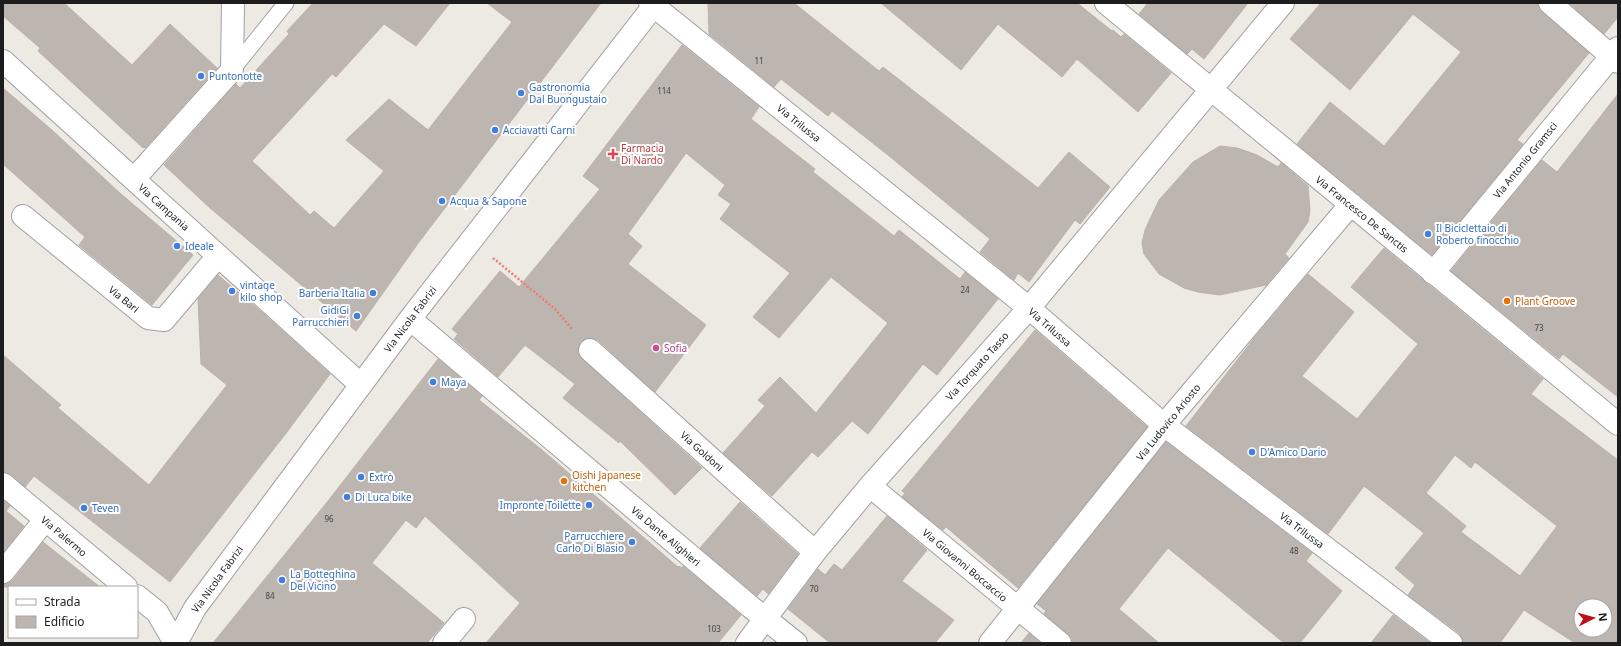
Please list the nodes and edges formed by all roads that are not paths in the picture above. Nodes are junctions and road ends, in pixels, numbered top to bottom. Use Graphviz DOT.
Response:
graph roads {
  1 [pos="233,3"];
  2 [pos="286,3"];
  3 [pos="1106,3"];
  4 [pos="1283,3"];
  5 [pos="1550,3"];
  6 [pos="653,4"];
  7 [pos="1616,55"];
  8 [pos="3,61"];
  9 [pos="232,70"];
  10 [pos="1210,90"];
  11 [pos="134,179"];
  12 [pos="1351,204"];
  13 [pos="23,216"];
  14 [pos="218,256"];
  15 [pos="1433,273"];
  16 [pos="1029,308"];
  17 [pos="410,319"];
  18 [pos="590,350"];
  19 [pos="361,385"];
  20 [pos="1618,424"];
  21 [pos="1164,425"];
  22 [pos="3,484"];
  23 [pos="870,486"];
  24 [pos="45,520"];
  25 [pos="815,552"];
  26 [pos="3,572"];
  27 [pos="125,586"];
  28 [pos="138,597"];
  29 [pos="1018,609"];
  30 [pos="464,619"];
  31 [pos="766,619"];
  32 [pos="175,643"];
  33 [pos="444,643"];
  34 [pos="747,643"];
  35 [pos="796,643"];
  36 [pos="990,643"];
  37 [pos="1060,643"];
  38 [pos="1451,643"];
  1 -- 9 [label="street"];
  2 -- 9 [label="lane"];
  3 -- 10 [label="street, Via Francesco De Sanctis"];
  4 -- 10 [label="street, Via Torquato Tasso"];
  5 -- 7 [label="street"];
  6 -- 16 [label="street, Via Trilussa"];
  6 -- 17 [label="street, Via Nicola Fabrizi"];
  7 -- 15 [label="street, Via Antonio Gramsci"];
  8 -- 11 [label="street, Via Campania"];
  9 -- 11 [label="street"];
  10 -- 12 [label="street, Via Francesco De Sanctis"];
  10 -- 16 [label="street, Via Torquato Tasso"];
  11 -- 14 [label="street, Via Campania"];
  12 -- 15 [label="street, Via Francesco De Sanctis"];
  12 -- 21 [label="street, Via Ludovico Ariosto"];
  13 -- 14 [label="street, Via Bari"];
  14 -- 19 [label="street, Via Campania"];
  15 -- 20 [label="street, Via Francesco De Sanctis"];
  16 -- 21 [label="street, Via Trilussa"];
  16 -- 23 [label="street, Via Torquato Tasso"];
  17 -- 19 [label="street, Via Nicola Fabrizi"];
  17 -- 31 [label="street, Via Dante Alighieri"];
  18 -- 25 [label="street, Via Goldoni"];
  19 -- 32 [label="street, Via Nicola Fabrizi"];
  21 -- 29 [label="street, Via Ludovico Ariosto"];
  21 -- 38 [label="street, Via Trilussa"];
  22 -- 24 [label="street, Via Palermo"];
  23 -- 25 [label="street, Via Torquato Tasso"];
  23 -- 29 [label="street, Via Giovanni Boccaccio"];
  24 -- 26 [label="street"];
  24 -- 27 [label="street, Via Palermo"];
  25 -- 31 [label="street, Via Torquato Tasso"];
  28 -- 32 [label="street"];
  29 -- 36 [label="street, Via Ludovico Ariosto"];
  29 -- 37 [label="street, Via Giovanni Boccaccio"];
  30 -- 33 [label="street"];
  31 -- 34 [label="street, Via Torquato Tasso"];
  31 -- 35 [label="street, Via Dante Alighieri"];
}
